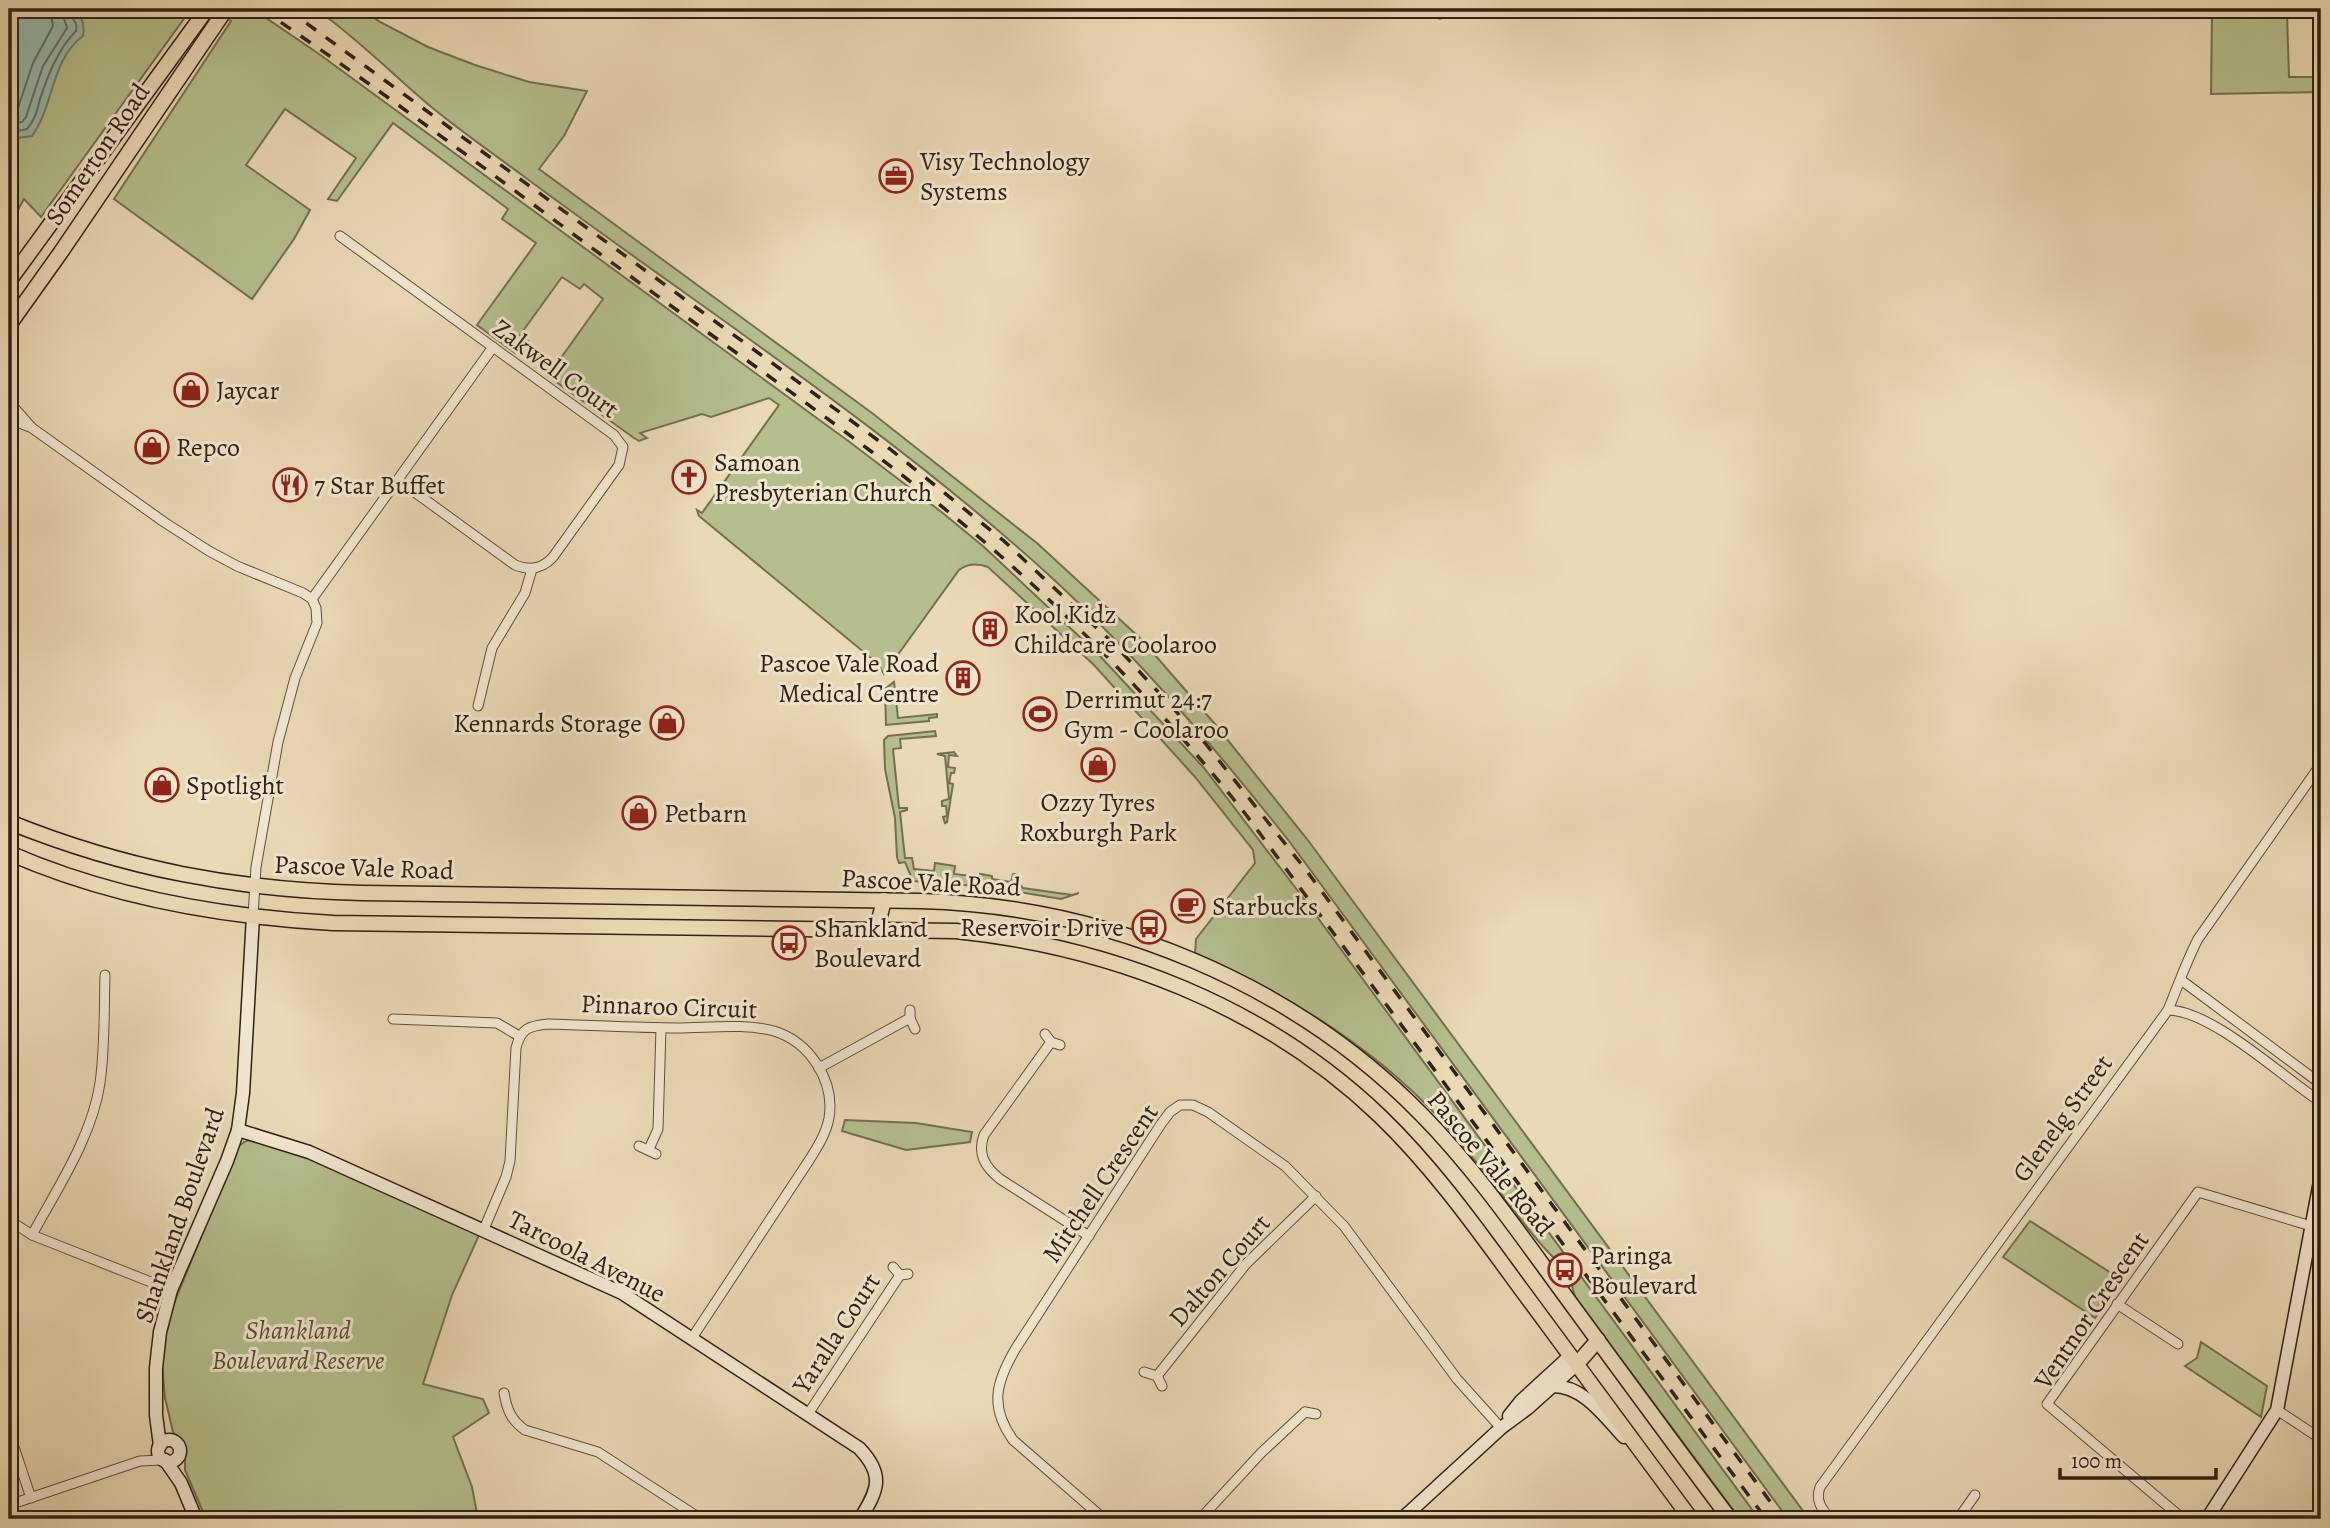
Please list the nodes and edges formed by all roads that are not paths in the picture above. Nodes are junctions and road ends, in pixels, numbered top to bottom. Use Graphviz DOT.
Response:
graph roads {
  1 [pos="207,9"];
  2 [pos="1423,9"];
  3 [pos="1456,9"];
  4 [pos="224,12"];
  5 [pos="340,236"];
  6 [pos="9,281"];
  7 [pos="9,325"];
  8 [pos="493,347"];
  9 [pos="9,402"];
  10 [pos="9,419"];
  11 [pos="32,428"];
  12 [pos="398,480"];
  13 [pos="532,569"];
  14 [pos="312,599"];
  15 [pos="478,706"];
  16 [pos="2321,764"];
  17 [pos="9,822"];
  18 [pos="9,853"];
  19 [pos="254,887"];
  20 [pos="878,900"];
  21 [pos="253,916"];
  22 [pos="877,928"];
  23 [pos="105,975"];
  24 [pos="2181,981"];
  25 [pos="2168,1010"];
  26 [pos="390,1019"];
  27 [pos="661,1028"];
  28 [pos="915,1029"];
  29 [pos="519,1036"];
  30 [pos="1052,1041"];
  31 [pos="820,1068"];
  32 [pos="2321,1084"];
  33 [pos="2321,1102"];
  34 [pos="238,1130"];
  35 [pos="639,1146"];
  36 [pos="2321,1176"];
  37 [pos="1316,1196"];
  38 [pos="9,1220"];
  39 [pos="2311,1226"];
  40 [pos="484,1229"];
  41 [pos="32,1235"];
  42 [pos="1089,1236"];
  43 [pos="900,1272"];
  44 [pos="172,1290"];
  45 [pos="2117,1304"];
  46 [pos="692,1338"];
  47 [pos="1598,1340"];
  48 [pos="2178,1344"];
  49 [pos="1574,1360"];
  50 [pos="1144,1372"];
  51 [pos="1157,1376"];
  52 [pos="1162,1386"];
  53 [pos="1553,1386"];
  54 [pos="505,1391"];
  55 [pos="156,1403"];
  56 [pos="2277,1410"];
  57 [pos="808,1414"];
  58 [pos="1316,1414"];
  59 [pos="1501,1428"];
  60 [pos="9,1432"];
  61 [pos="1631,1439"];
  62 [pos="2321,1439"];
  63 [pos="173,1441"];
  64 [pos="159,1446"];
  65 [pos="178,1456"];
  66 [pos="164,1460"];
  67 [pos="140,1461"];
  68 [pos="181,1483"];
  69 [pos="1975,1495"];
  70 [pos="31,1497"];
  71 [pos="9,1505"];
  72 [pos="196,1519"];
  73 [pos="701,1519"];
  74 [pos="860,1519"];
  75 [pos="1104,1519"];
  76 [pos="1200,1519"];
  77 [pos="1402,1519"];
  78 [pos="1691,1519"];
  79 [pos="1730,1519"];
  80 [pos="1830,1519"];
  81 [pos="1958,1519"];
  82 [pos="2183,1519"];
  83 [pos="2207,1519"];
  1 -- 6 [label="main road, Somerton Road"];
  2 -- 3 [label="street"];
  4 -- 7 [label="main road, Somerton Road"];
  5 -- 8 [label="street, Zakwell Court"];
  8 -- 12 [label="street"];
  8 -- 13 [label="street, Zakwell Court"];
  9 -- 11 [label="street"];
  10 -- 11 [label="street"];
  11 -- 14 [label="street"];
  12 -- 13 [label="street"];
  12 -- 14 [label="street"];
  13 -- 15 [label="street"];
  14 -- 19 [label="street"];
  16 -- 24 [label="street, Glenelg Street"];
  17 -- 19 [label="main road, Pascoe Vale Road"];
  18 -- 21 [label="main road, Pascoe Vale Road"];
  19 -- 20 [label="main road, Pascoe Vale Road"];
  19 -- 21 [label="street"];
  20 -- 22 [label="main road"];
  20 -- 47 [label="main road, Pascoe Vale Road"];
  21 -- 22 [label="main road, Pascoe Vale Road"];
  21 -- 34 [label="street, Shankland Boulevard"];
  22 -- 49 [label="main road, Pascoe Vale Road"];
  23 -- 41 [label="street"];
  24 -- 25 [label="street, Glenelg Street"];
  24 -- 32 [label="street"];
  25 -- 33 [label="street"];
  25 -- 80 [label="street, Glenelg Street"];
  26 -- 29 [label="street"];
  27 -- 29 [label="street, Pinnaroo Circuit"];
  27 -- 31 [label="street, Pinnaroo Circuit"];
  27 -- 35 [label="street"];
  28 -- 31 [label="street"];
  29 -- 40 [label="street"];
  30 -- 42 [label="street"];
  31 -- 46 [label="street, Pinnaroo Circuit"];
  34 -- 40 [label="street, Tarcoola Avenue"];
  34 -- 44 [label="street, Shankland Boulevard"];
  36 -- 39 [label="street"];
  37 -- 42 [label="street, Mitchell Crescent"];
  37 -- 51 [label="street, Dalton Court"];
  37 -- 59 [label="street, Mitchell Crescent"];
  38 -- 41 [label="street"];
  39 -- 45 [label="street, Ventnor Crescent"];
  39 -- 56 [label="street"];
  40 -- 46 [label="street, Tarcoola Avenue"];
  41 -- 44 [label="street"];
  42 -- 75 [label="street, Mitchell Crescent"];
  43 -- 57 [label="street, Yaralla Court"];
  44 -- 55 [label="street, Shankland Boulevard"];
  45 -- 48 [label="street"];
  45 -- 82 [label="street, Ventnor Crescent"];
  46 -- 57 [label="street, Tarcoola Avenue"];
  47 -- 49 [label="main road"];
  47 -- 79 [label="main road, Pascoe Vale Road"];
  49 -- 53 [label="street"];
  49 -- 59 [label="street"];
  49 -- 61 [label="main road, Pascoe Vale Road"];
  50 -- 51 [label="street"];
  51 -- 52 [label="street"];
  53 -- 59 [label="street"];
  53 -- 61 [label="street"];
  54 -- 73 [label="street"];
  55 -- 63 [label="street, Shankland Boulevard"];
  55 -- 64 [label="street, Shankland Boulevard"];
  56 -- 62 [label="street"];
  56 -- 83 [label="street"];
  57 -- 74 [label="street, Tarcoola Avenue"];
  58 -- 76 [label="street"];
  59 -- 77 [label="street"];
  60 -- 70 [label="street"];
  61 -- 78 [label="main road, Pascoe Vale Road"];
  63 -- 64 [label="street"];
  63 -- 65 [label="street"];
  64 -- 66 [label="street"];
  64 -- 67 [label="street"];
  65 -- 66 [label="street"];
  65 -- 68 [label="street"];
  66 -- 67 [label="street"];
  66 -- 68 [label="street"];
  67 -- 70 [label="street"];
  68 -- 72 [label="street"];
  69 -- 81 [label="street"];
  70 -- 71 [label="street"];
}
